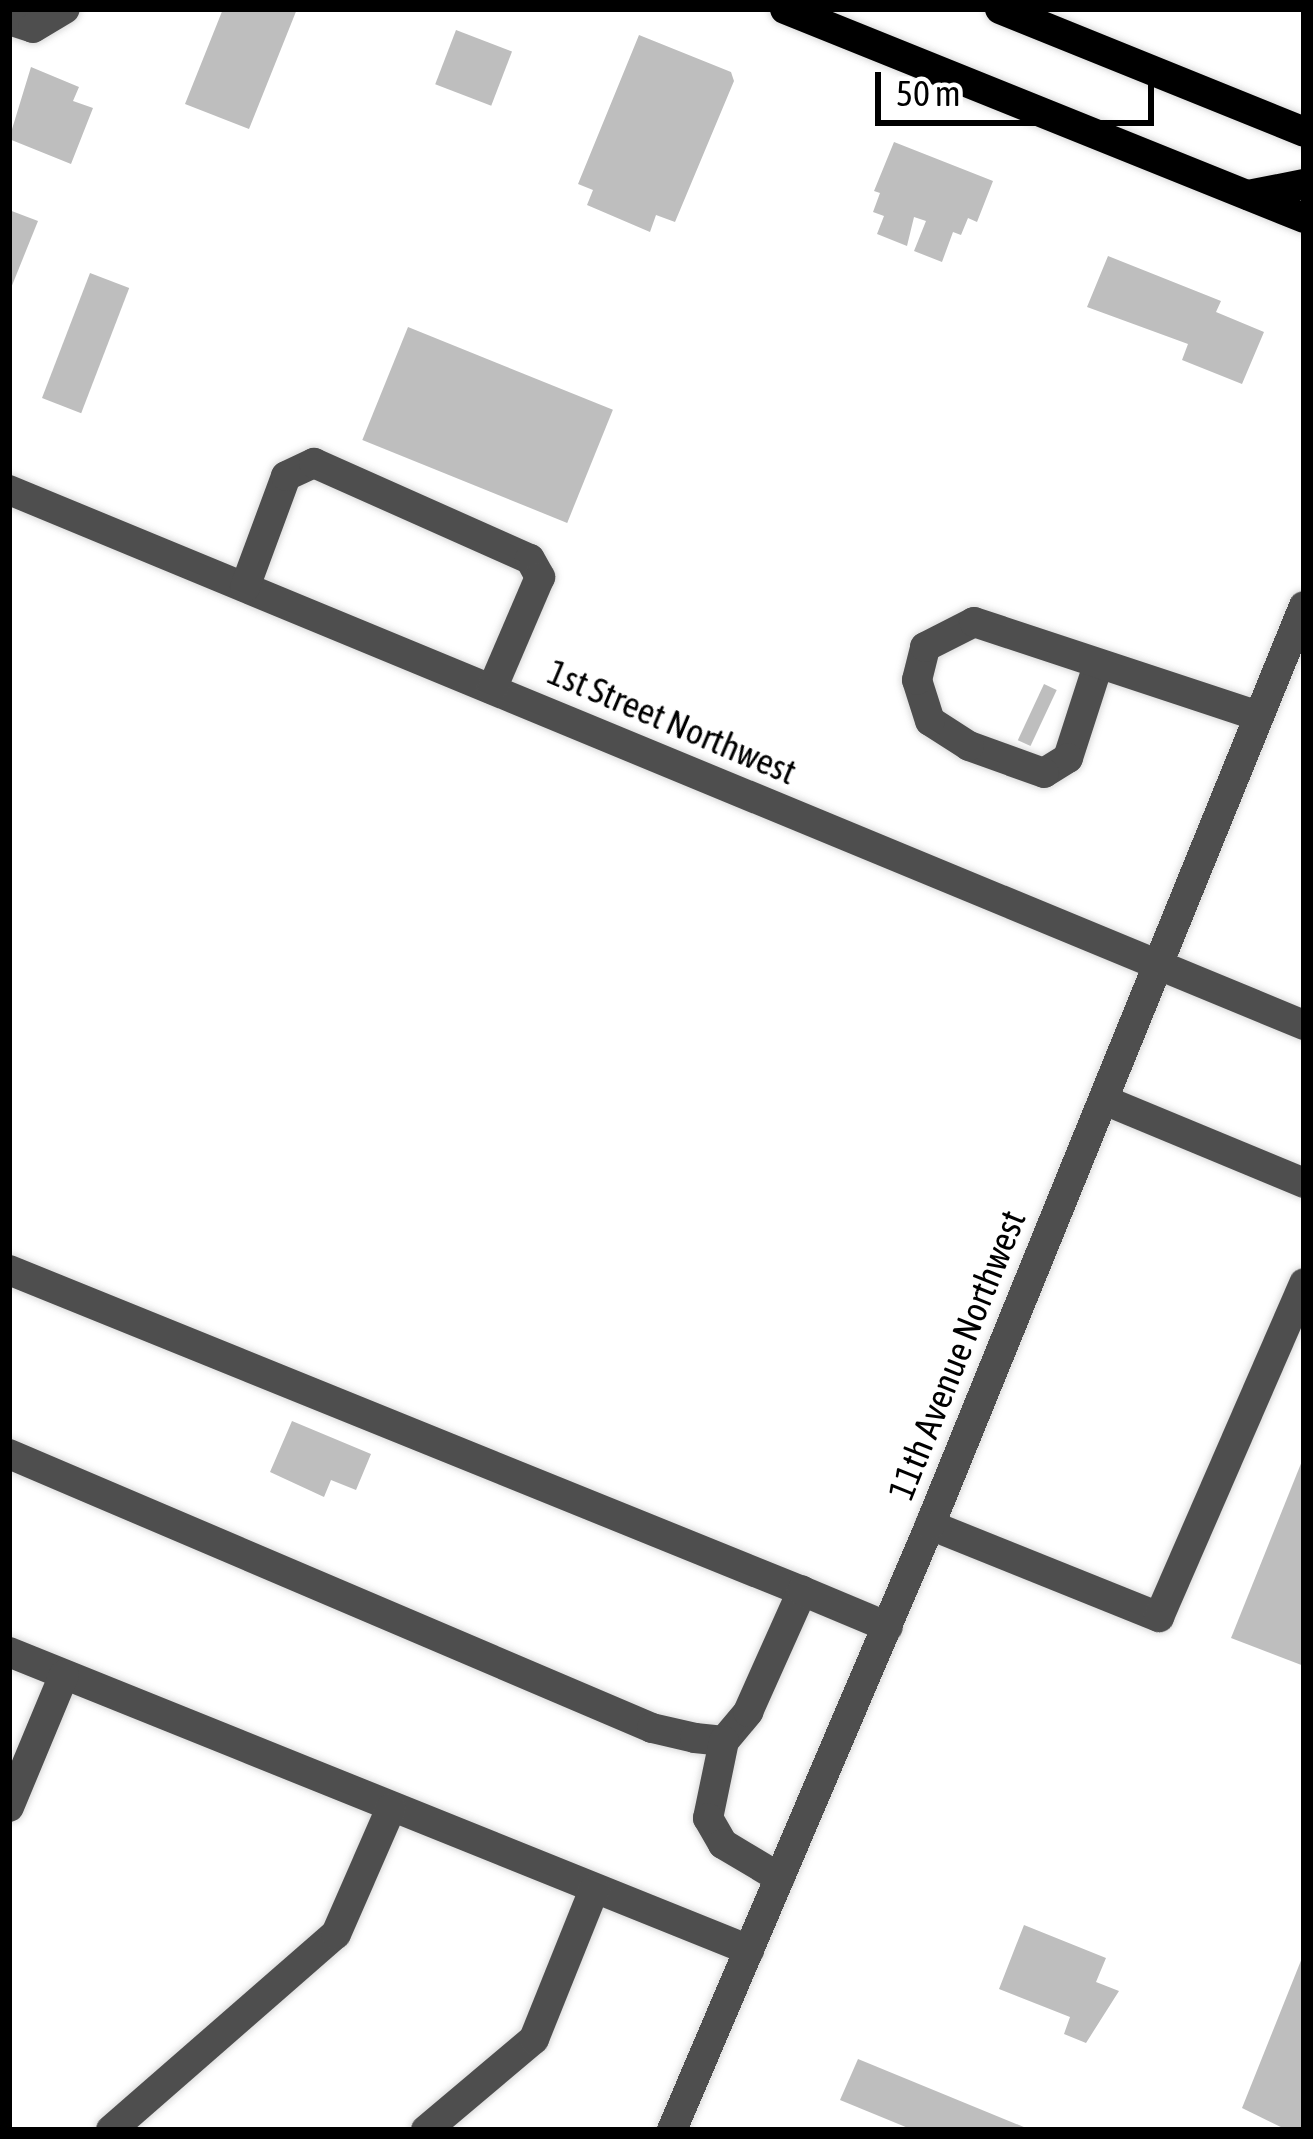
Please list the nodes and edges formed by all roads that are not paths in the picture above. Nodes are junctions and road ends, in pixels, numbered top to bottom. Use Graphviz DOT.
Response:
graph roads {
  1 [pos="65,9"];
  2 [pos="785,9"];
  3 [pos="1000,9"];
  4 [pos="9,20"];
  5 [pos="1304,132"];
  6 [pos="1304,184"];
  7 [pos="1248,195"];
  8 [pos="1304,218"];
  9 [pos="9,490"];
  10 [pos="244,587"];
  11 [pos="1304,606"];
  12 [pos="1098,665"];
  13 [pos="492,689"];
  14 [pos="1259,716"];
  15 [pos="1158,968"];
  16 [pos="1304,1025"];
  17 [pos="1104,1100"];
  18 [pos="1304,1183"];
  19 [pos="9,1270"];
  20 [pos="1304,1283"];
  21 [pos="9,1454"];
  22 [pos="930,1525"];
  23 [pos="802,1591"];
  24 [pos="887,1627"];
  25 [pos="9,1652"];
  26 [pos="64,1675"];
  27 [pos="724,1741"];
  28 [pos="9,1807"];
  29 [pos="391,1808"];
  30 [pos="780,1878"];
  31 [pos="594,1890"];
  32 [pos="749,1950"];
  33 [pos="111,2130"];
  34 [pos="426,2130"];
  35 [pos="672,2130"];
  1 -- 4 [label="street"];
  2 -- 7 [label="main road"];
  3 -- 5 [label="main road"];
  6 -- 7 [label="main road"];
  7 -- 8 [label="main road"];
  9 -- 10 [label="street, 1st Street Northwest"];
  10 -- 13 [label="street, 1st Street Northwest"];
  10 -- 13 [label="street"];
  11 -- 14 [label="street, 11th Avenue Northwest"];
  12 -- 12 [label="street"];
  12 -- 14 [label="street"];
  13 -- 15 [label="street, 1st Street Northwest"];
  14 -- 15 [label="street, 11th Avenue Northwest"];
  15 -- 16 [label="street, 1st Street Northwest"];
  15 -- 17 [label="street, 11th Avenue Northwest"];
  17 -- 18 [label="street"];
  17 -- 22 [label="street, 11th Avenue Northwest"];
  19 -- 23 [label="street"];
  20 -- 22 [label="street"];
  21 -- 27 [label="street"];
  22 -- 24 [label="street, 11th Avenue Northwest"];
  23 -- 24 [label="street"];
  23 -- 27 [label="street"];
  24 -- 30 [label="street, 11th Avenue Northwest"];
  25 -- 26 [label="street"];
  26 -- 28 [label="street"];
  26 -- 29 [label="street"];
  27 -- 30 [label="street"];
  29 -- 31 [label="street"];
  29 -- 33 [label="street"];
  30 -- 32 [label="street, 11th Avenue Northwest"];
  31 -- 32 [label="street"];
  31 -- 34 [label="street"];
  32 -- 35 [label="street, 11th Avenue Northwest"];
}
